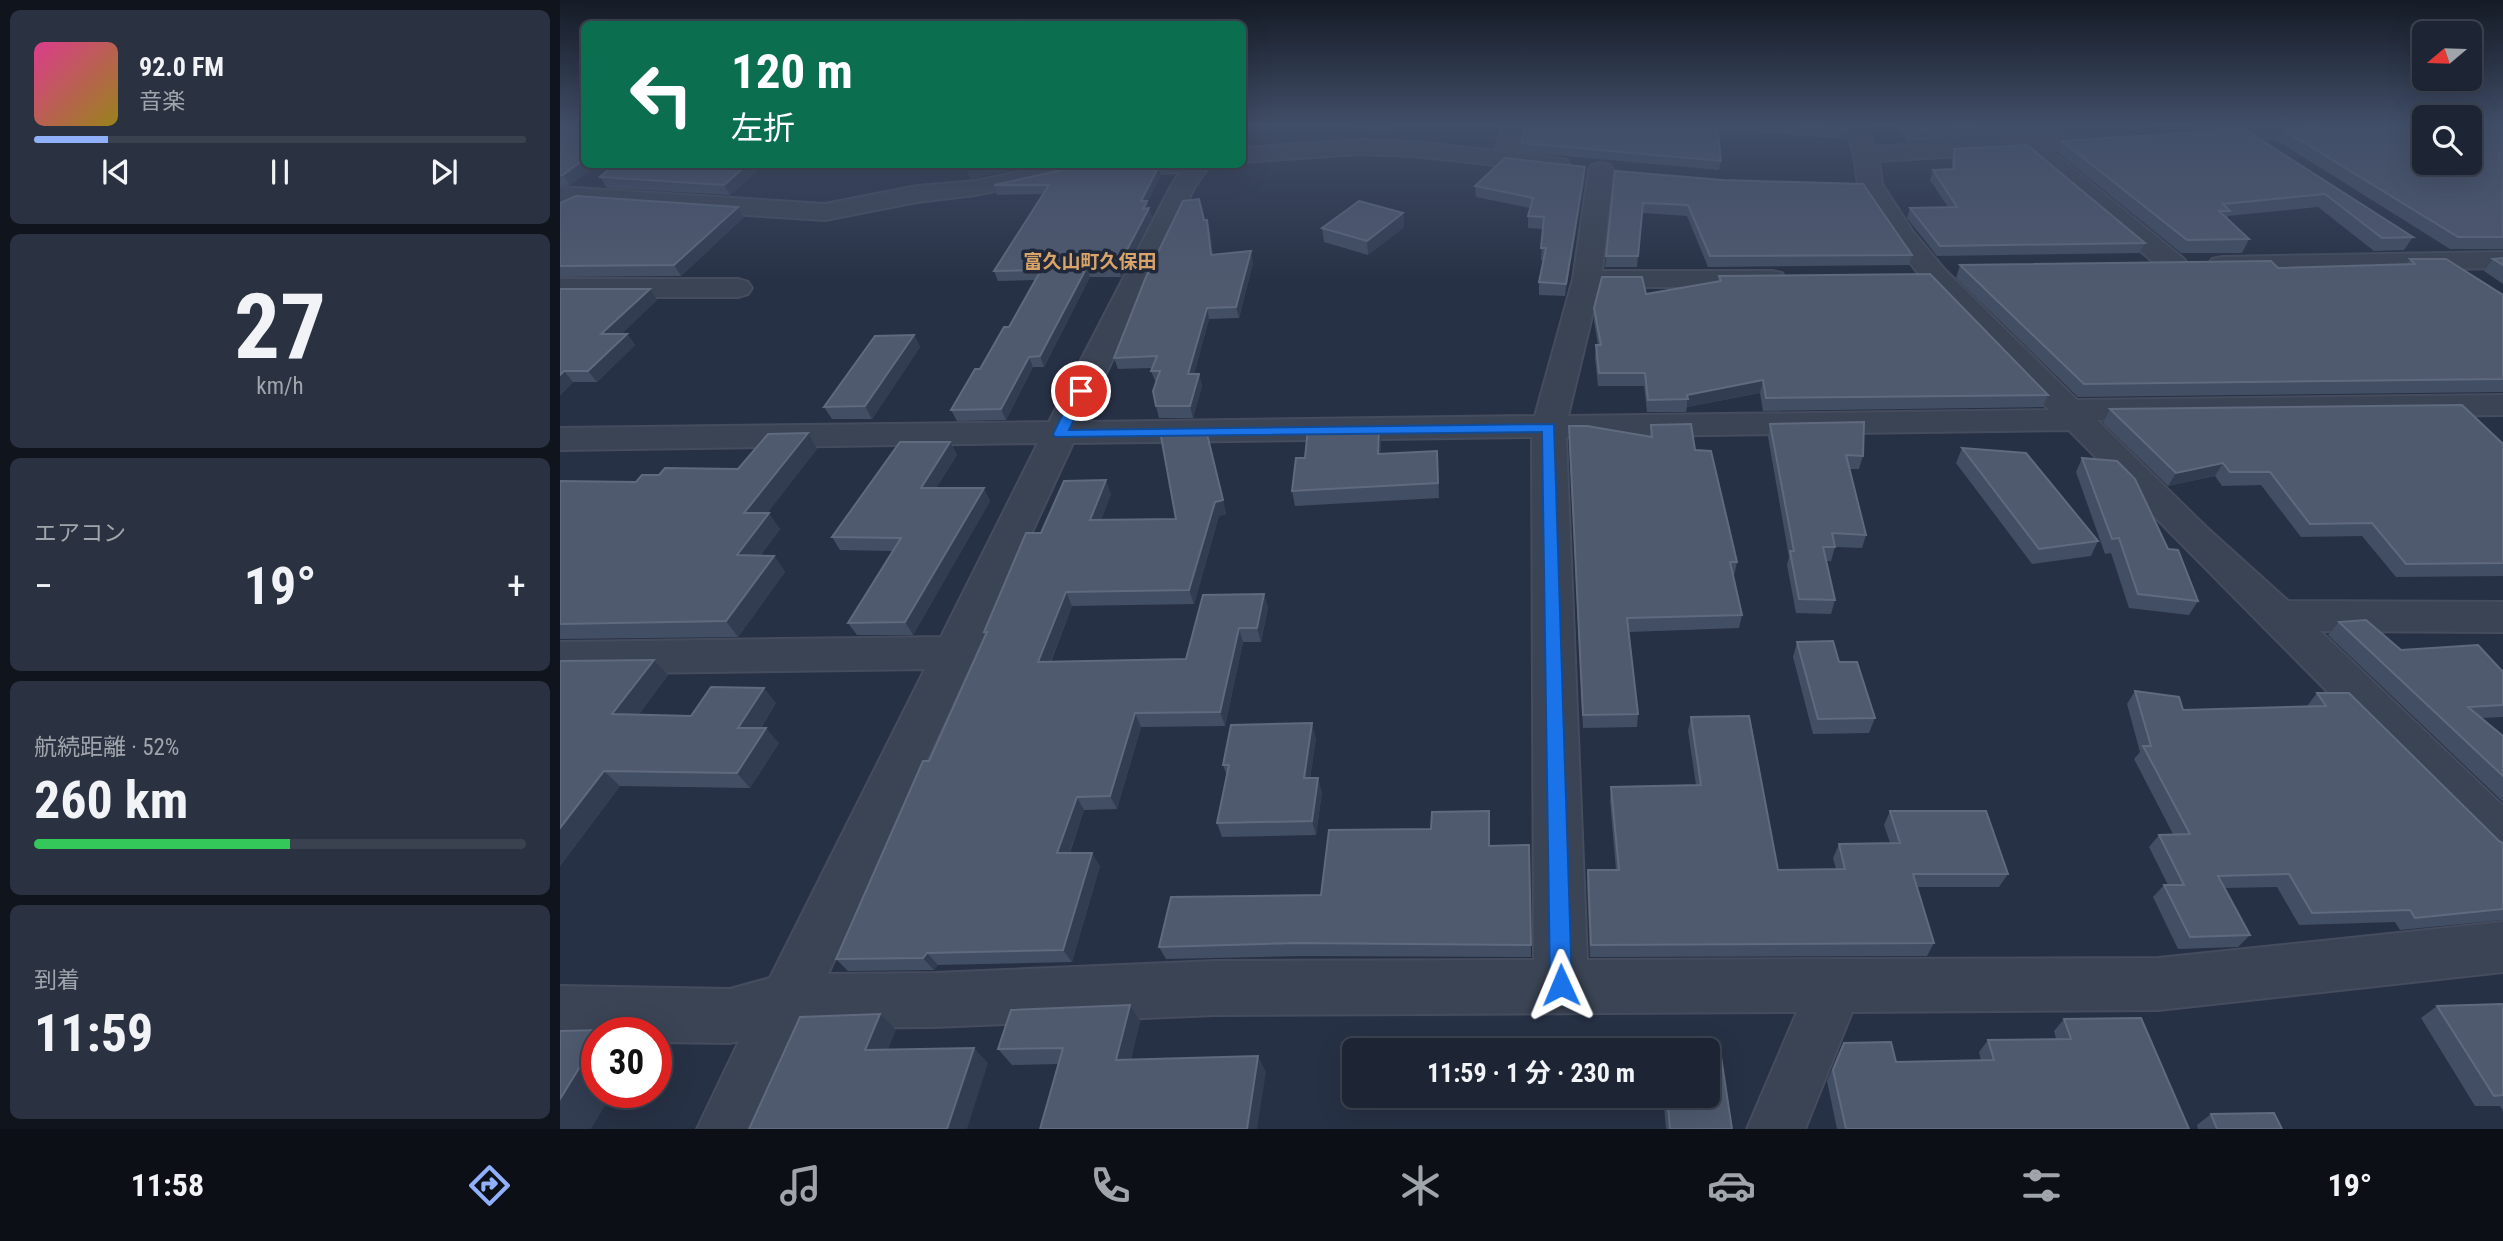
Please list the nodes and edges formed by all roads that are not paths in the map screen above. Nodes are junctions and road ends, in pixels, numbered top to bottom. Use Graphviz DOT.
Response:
graph roads {
  1 [pos="599,178"];
  2 [pos="1026,178"];
  3 [pos="1189,178"];
  4 [pos="1613,178"];
  5 [pos="1868,178"];
  6 [pos="2069,178"];
  7 [pos="565,200"];
  8 [pos="2410,240"];
  9 [pos="2503,260"];
  10 [pos="2446,262"];
  11 [pos="2133,265"];
  12 [pos="2174,265"];
  13 [pos="1587,279"];
  14 [pos="1800,279"];
  15 [pos="2480,285"];
  16 [pos="560,288"];
  17 [pos="738,288"];
  18 [pos="2503,405"];
  19 [pos="2072,415"];
  20 [pos="1549,427"];
  21 [pos="1060,434"];
  22 [pos="560,439"];
  23 [pos="2279,615"];
  24 [pos="2503,617"];
  25 [pos="957,653"];
  26 [pos="560,658"];
  27 [pos="2503,837"];
  28 [pos="2503,947"];
  29 [pos="1836,984"];
  30 [pos="1561,985"];
  31 [pos="788,1001"];
  32 [pos="560,1013"];
  33 [pos="726,1129"];
  34 [pos="1776,1129"];
  1 -- 7 [label="street"];
  2 -- 7 [label="street"];
  3 -- 21 [label="street"];
  4 -- 13 [label="street"];
  5 -- 19 [label="street"];
  6 -- 12 [label="street"];
  8 -- 10 [label="street"];
  9 -- 10 [label="street"];
  10 -- 12 [label="street"];
  10 -- 15 [label="street"];
  11 -- 12 [label="street"];
  13 -- 14 [label="street"];
  13 -- 20 [label="street"];
  16 -- 17 [label="street"];
  18 -- 19 [label="street"];
  19 -- 20 [label="street"];
  19 -- 23 [label="street"];
  20 -- 21 [label="street"];
  20 -- 30 [label="street"];
  21 -- 22 [label="street"];
  21 -- 25 [label="street"];
  23 -- 24 [label="street"];
  23 -- 27 [label="street"];
  25 -- 26 [label="street"];
  25 -- 31 [label="street"];
  28 -- 29 [label="street"];
  29 -- 30 [label="street"];
  29 -- 34 [label="street"];
  30 -- 31 [label="street"];
  31 -- 32 [label="street"];
  31 -- 33 [label="street"];
}
